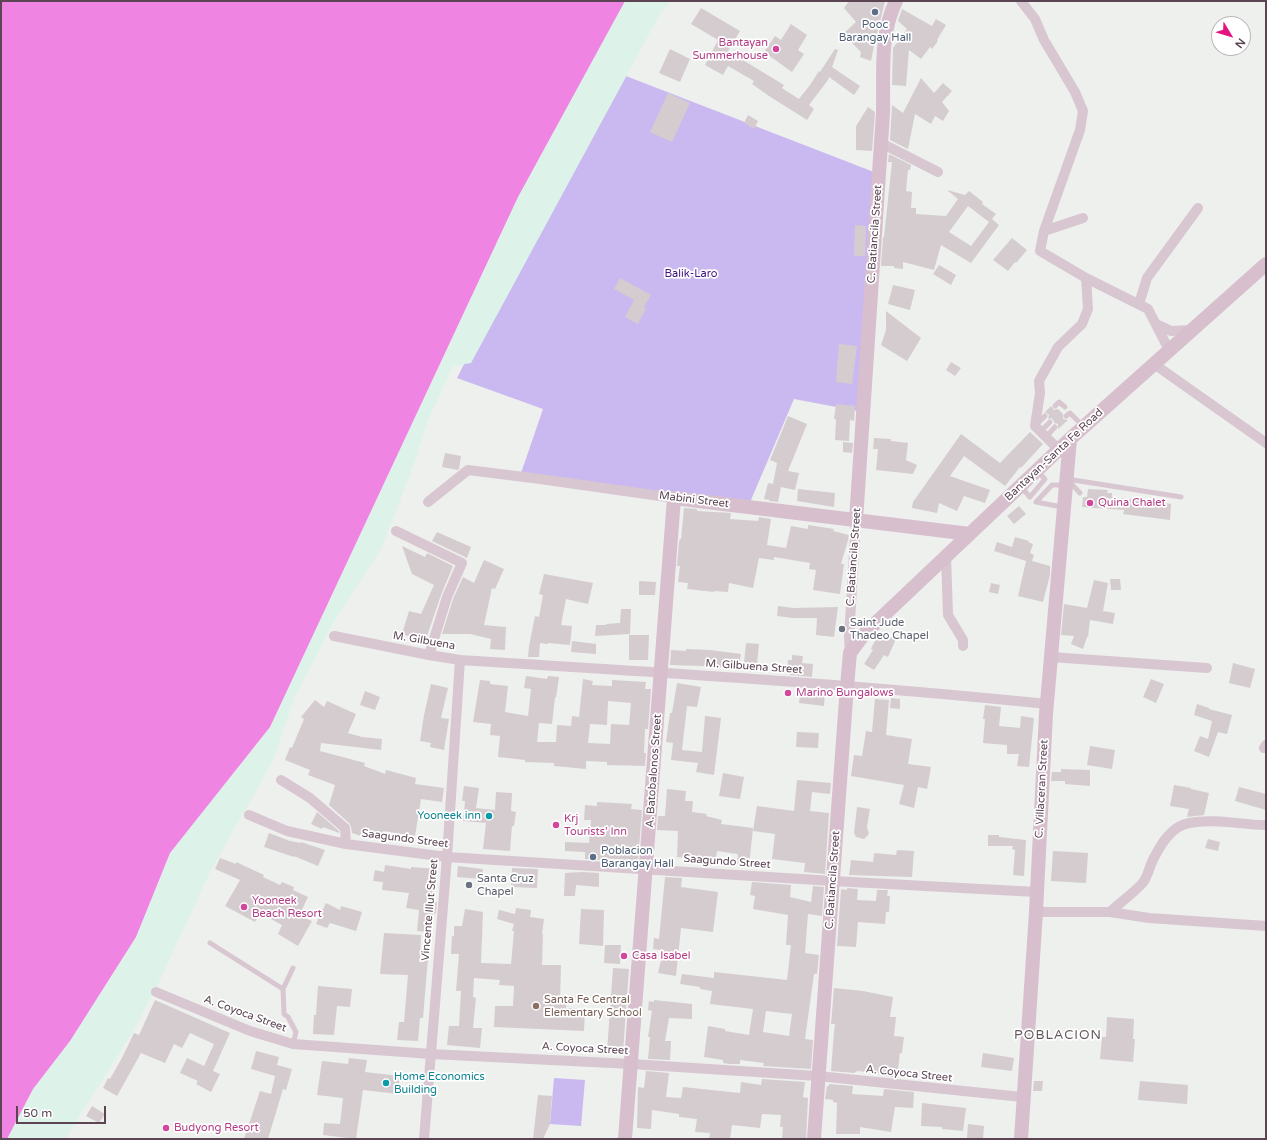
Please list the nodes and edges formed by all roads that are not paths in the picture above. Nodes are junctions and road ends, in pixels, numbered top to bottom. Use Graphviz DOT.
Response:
graph roads {
  1 [pos="1021,1"];
  2 [pos="894,2"];
  3 [pos="881,143"];
  4 [pos="938,172"];
  5 [pos="1198,208"];
  6 [pos="1082,218"];
  7 [pos="1044,231"];
  8 [pos="1266,264"];
  9 [pos="1086,278"];
  10 [pos="1102,286"];
  11 [pos="1087,296"];
  12 [pos="1139,304"];
  13 [pos="1156,324"];
  14 [pos="1192,330"];
  15 [pos="1169,350"];
  16 [pos="1154,364"];
  17 [pos="1055,406"];
  18 [pos="1045,416"];
  19 [pos="1050,422"];
  20 [pos="1055,427"];
  21 [pos="1084,427"];
  22 [pos="1040,432"];
  23 [pos="1070,439"];
  24 [pos="1266,443"];
  25 [pos="1059,450"];
  26 [pos="1037,471"];
  27 [pos="1066,482"];
  28 [pos="1020,486"];
  29 [pos="1080,493"];
  30 [pos="1030,497"];
  31 [pos="1181,497"];
  32 [pos="674,498"];
  33 [pos="428,502"];
  34 [pos="1036,502"];
  35 [pos="1063,507"];
  36 [pos="856,520"];
  37 [pos="396,531"];
  38 [pos="970,534"];
  39 [pos="946,556"];
  40 [pos="334,636"];
  41 [pos="963,646"];
  42 [pos="850,653"];
  43 [pos="429,655"];
  44 [pos="1051,657"];
  45 [pos="460,660"];
  46 [pos="1207,668"];
  47 [pos="662,672"];
  48 [pos="847,686"];
  49 [pos="1047,704"];
  50 [pos="1266,745"];
  51 [pos="1266,748"];
  52 [pos="281,780"];
  53 [pos="249,815"];
  54 [pos="1266,825"];
  55 [pos="346,844"];
  56 [pos="447,857"];
  57 [pos="646,869"];
  58 [pos="833,881"];
  59 [pos="1036,892"];
  60 [pos="1036,912"];
  61 [pos="1110,912"];
  62 [pos="1266,926"];
  63 [pos="210,943"];
  64 [pos="293,968"];
  65 [pos="283,989"];
  66 [pos="156,992"];
  67 [pos="293,1044"];
  68 [pos="431,1054"];
  69 [pos="631,1064"];
  70 [pos="818,1076"];
  71 [pos="1022,1097"];
  72 [pos="424,1139"];
  73 [pos="625,1139"];
  74 [pos="814,1139"];
  75 [pos="1021,1139"];
  1 -- 7 [label="street"];
  2 -- 3 [label="main road, C. Batiancila Street"];
  3 -- 4 [label="street"];
  3 -- 36 [label="main road, C. Batiancila Street"];
  5 -- 12 [label="street"];
  6 -- 7 [label="street"];
  7 -- 9 [label="street"];
  8 -- 14 [label="main road, Bantayan-Santa Fe Road"];
  9 -- 10 [label="street"];
  9 -- 11 [label="street"];
  10 -- 11 [label="street"];
  10 -- 12 [label="street"];
  11 -- 22 [label="street"];
  12 -- 13 [label="street"];
  13 -- 14 [label="street"];
  13 -- 15 [label="street"];
  14 -- 15 [label="main road, Bantayan-Santa Fe Road"];
  15 -- 16 [label="main road, Bantayan-Santa Fe Road"];
  16 -- 21 [label="main road, Bantayan-Santa Fe Road"];
  16 -- 24 [label="street"];
  17 -- 21 [label="lane"];
  18 -- 22 [label="lane"];
  19 -- 22 [label="lane"];
  20 -- 22 [label="lane"];
  21 -- 23 [label="main road, Bantayan-Santa Fe Road"];
  22 -- 25 [label="street"];
  23 -- 25 [label="main road, Bantayan-Santa Fe Road"];
  23 -- 27 [label="main road, C. Villaceran Street"];
  25 -- 26 [label="main road, Bantayan-Santa Fe Road"];
  26 -- 28 [label="main road, Bantayan-Santa Fe Road"];
  26 -- 30 [label="lane"];
  27 -- 29 [label="lane"];
  27 -- 31 [label="lane"];
  27 -- 34 [label="lane"];
  27 -- 35 [label="main road, C. Villaceran Street"];
  28 -- 30 [label="lane"];
  28 -- 38 [label="main road, Bantayan-Santa Fe Road"];
  30 -- 34 [label="lane"];
  32 -- 33 [label="street, Mabini Street"];
  32 -- 36 [label="main road, Mabini Street"];
  32 -- 47 [label="main road, A. Batobalonos Street"];
  34 -- 35 [label="lane"];
  35 -- 44 [label="main road, C. Villaceran Street"];
  36 -- 38 [label="main road, Mabini Street"];
  36 -- 42 [label="street, C. Batiancila Street"];
  37 -- 43 [label="street"];
  38 -- 39 [label="main road, Bantayan-Santa Fe Road"];
  39 -- 41 [label="street"];
  39 -- 42 [label="main road, Bantayan-Santa Fe Road"];
  40 -- 43 [label="street, M. Gilbuena"];
  42 -- 48 [label="main road, C. Batiancila Street"];
  43 -- 45 [label="street, M. Gilbuena"];
  44 -- 46 [label="street"];
  44 -- 49 [label="main road, C. Villaceran Street"];
  45 -- 47 [label="street, M. Gilbuena Street"];
  45 -- 56 [label="street, Vincente Illut Street"];
  47 -- 48 [label="street, M. Gilbuena Street"];
  47 -- 57 [label="main road, A. Batobalonos Street"];
  48 -- 49 [label="street, M. Gilbuena Street"];
  48 -- 58 [label="main road, C. Batiancila Street"];
  49 -- 59 [label="main road, C. Villaceran Street"];
  50 -- 51 [label="street"];
  52 -- 55 [label="street"];
  53 -- 55 [label="street, Saagundo Street"];
  54 -- 61 [label="street"];
  55 -- 56 [label="street, Saagundo Street"];
  56 -- 57 [label="street, Saagundo Street"];
  56 -- 68 [label="street, Vincente Illut Street"];
  57 -- 58 [label="street, Saagundo Street"];
  57 -- 69 [label="main road, A. Batobalonos Street"];
  58 -- 59 [label="street, Saagundo Street"];
  58 -- 70 [label="main road, C. Batiancila Street"];
  59 -- 60 [label="main road, C. Villaceran Street"];
  60 -- 61 [label="street"];
  60 -- 71 [label="main road, C. Villaceran Street"];
  61 -- 62 [label="street"];
  63 -- 65 [label="lane"];
  64 -- 65 [label="lane"];
  65 -- 67 [label="lane"];
  66 -- 67 [label="street, A. Coyoca Street"];
  67 -- 68 [label="street, A. Coyoca Street"];
  68 -- 69 [label="street, A. Coyoca Street"];
  68 -- 72 [label="street, Vincente Illut Street"];
  69 -- 70 [label="street, A. Coyoca Street"];
  69 -- 73 [label="main road, A. Batobalonos Street"];
  70 -- 71 [label="street, A. Coyoca Street"];
  70 -- 74 [label="main road, C. Batiancila Street"];
  71 -- 75 [label="main road, C. Villaceran Street"];
}
